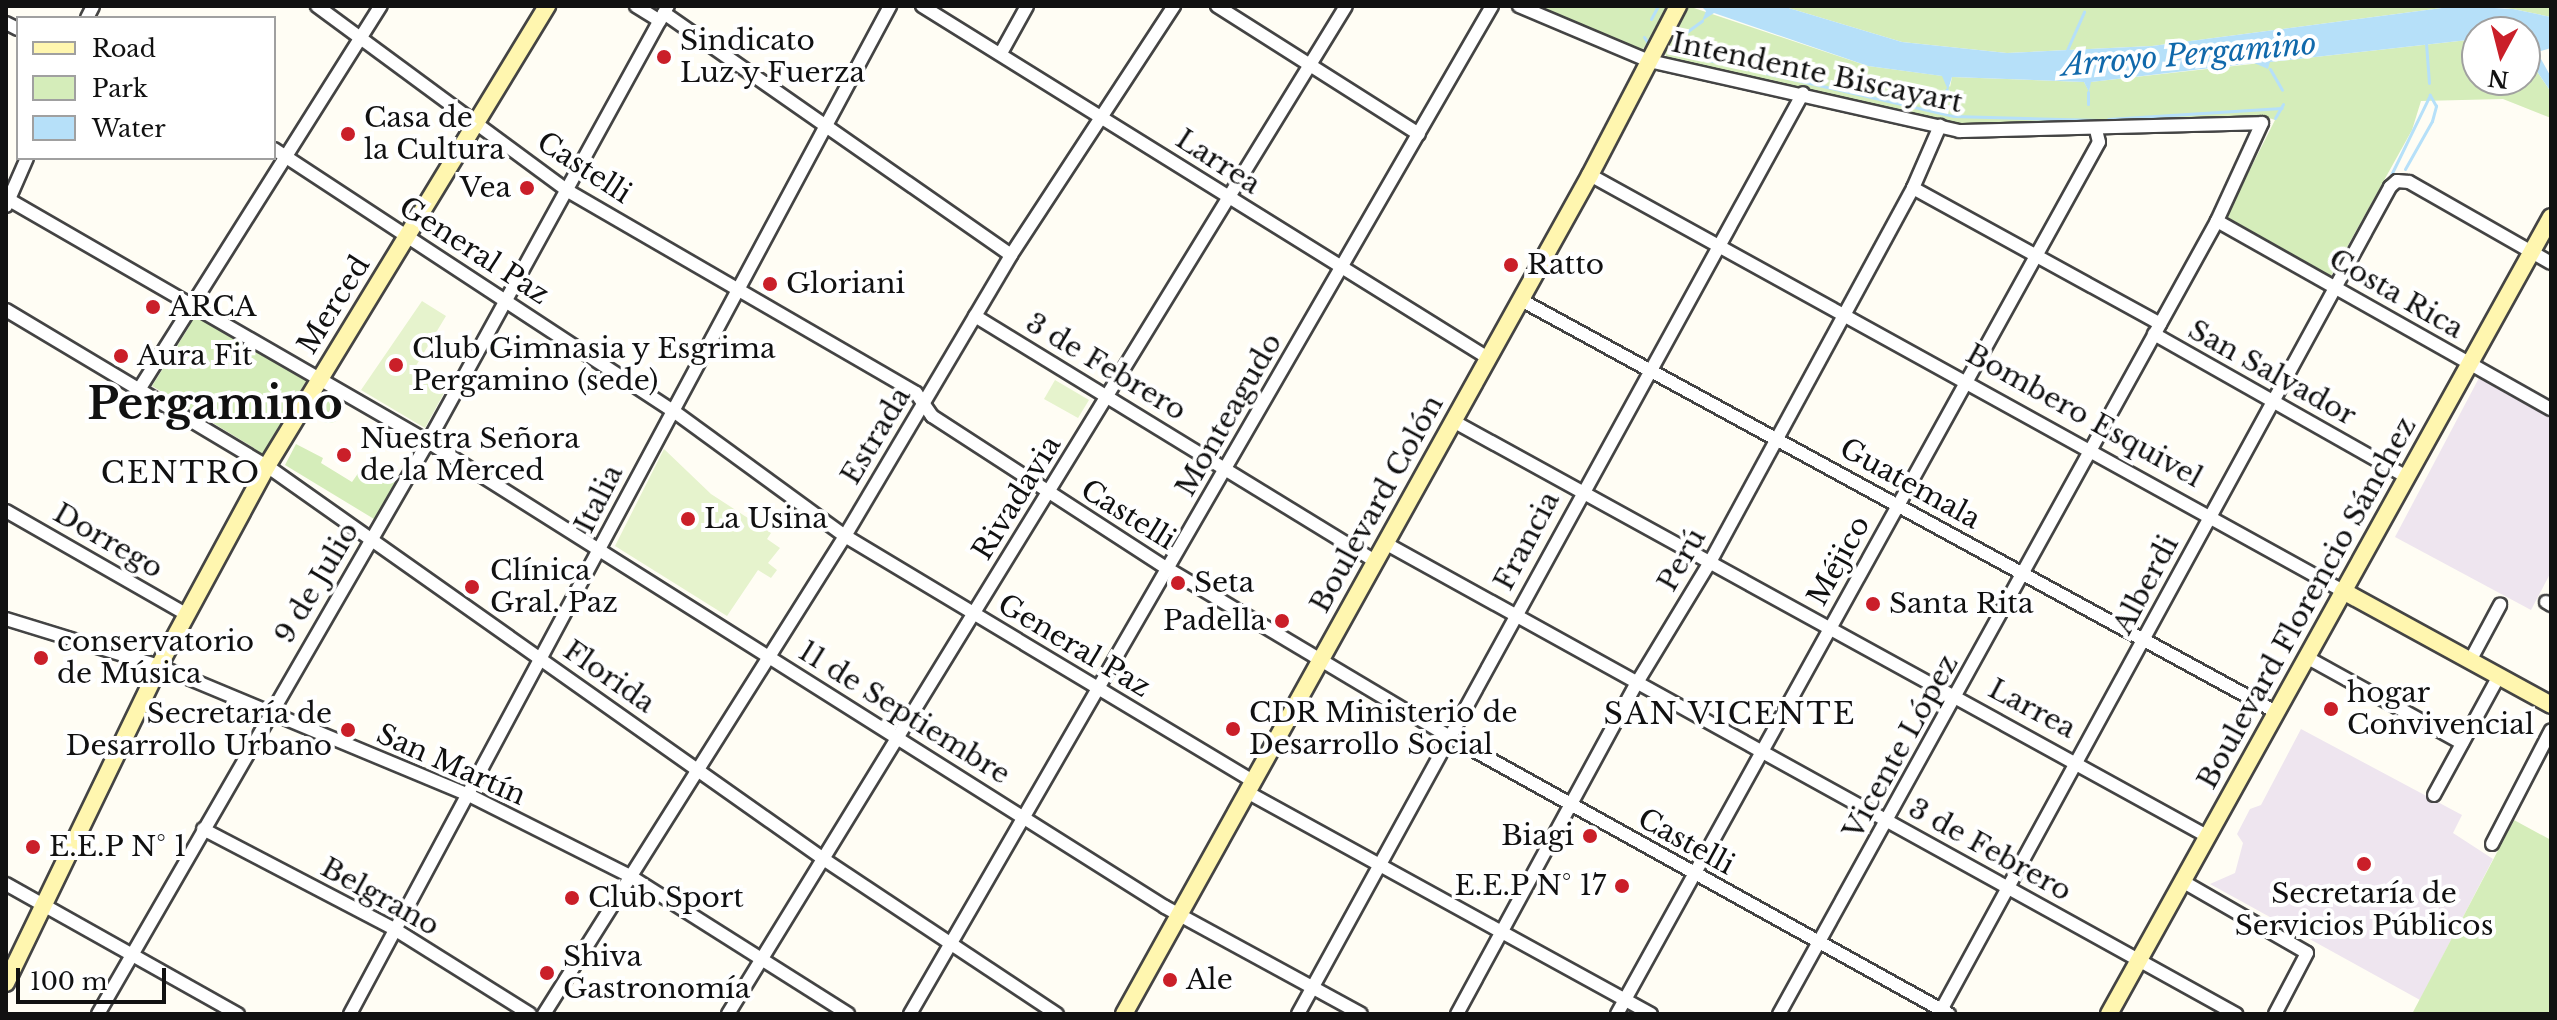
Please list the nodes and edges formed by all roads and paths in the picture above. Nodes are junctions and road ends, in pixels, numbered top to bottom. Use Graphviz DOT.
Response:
graph roads {
  1 [pos="317,6"];
  2 [pos="381,6"];
  3 [pos="547,6"];
  4 [pos="636,6"];
  5 [pos="890,6"];
  6 [pos="922,6"];
  7 [pos="1027,6"];
  8 [pos="1174,6"];
  9 [pos="1217,6"];
  10 [pos="1346,6"];
  11 [pos="1492,6"];
  12 [pos="1519,6"];
  13 [pos="1675,12"];
  14 [pos="664,13"];
  15 [pos="360,39"];
  16 [pos="1001,53"];
  17 [pos="1649,61"];
  18 [pos="1310,66"];
  19 [pos="1803,93"];
  20 [pos="1103,115"];
  21 [pos="2260,121"];
  22 [pos="475,124"];
  23 [pos="826,125"];
  24 [pos="1940,126"];
  25 [pos="2096,130"];
  26 [pos="1419,134"];
  27 [pos="276,150"];
  28 [pos="287,155"];
  29 [pos="26,160"];
  30 [pos="1590,175"];
  31 [pos="1913,188"];
  32 [pos="568,191"];
  33 [pos="1232,200"];
  34 [pos="7,201"];
  35 [pos="2551,217"];
  36 [pos="2217,221"];
  37 [pos="408,236"];
  38 [pos="1719,247"];
  39 [pos="2531,252"];
  40 [pos="1011,255"];
  41 [pos="2035,257"];
  42 [pos="2551,263"];
  43 [pos="1341,268"];
  44 [pos="739,288"];
  45 [pos="2337,288"];
  46 [pos="1521,300"];
  47 [pos="505,301"];
  48 [pos="191,304"];
  49 [pos="6,310"];
  50 [pos="1844,314"];
  51 [pos="975,316"];
  52 [pos="2157,329"];
  53 [pos="1488,358"];
  54 [pos="2469,364"];
  55 [pos="1651,370"];
  56 [pos="319,380"];
  57 [pos="1966,380"];
  58 [pos="140,388"];
  59 [pos="1109,396"];
  60 [pos="2275,402"];
  61 [pos="923,404"];
  62 [pos="2551,409"];
  63 [pos="672,410"];
  64 [pos="1453,421"];
  65 [pos="1777,437"];
  66 [pos="428,442"];
  67 [pos="2090,450"];
  68 [pos="267,466"];
  69 [pos="1225,469"];
  70 [pos="2407,477"];
  71 [pos="1582,490"];
  72 [pos="1049,493"];
  73 [pos="1897,506"];
  74 [pos="6,511"];
  75 [pos="2210,517"];
  76 [pos="845,536"];
  77 [pos="371,538"];
  78 [pos="1385,543"];
  79 [pos="601,548"];
  80 [pos="1375,561"];
  81 [pos="1710,562"];
  82 [pos="1168,569"];
  83 [pos="2023,574"];
  84 [pos="2343,591"];
  85 [pos="2500,605"];
  86 [pos="973,613"];
  87 [pos="186,614"];
  88 [pos="1514,615"];
  89 [pos="6,619"];
  90 [pos="1830,627"];
  91 [pos="2144,640"];
  92 [pos="768,655"];
  93 [pos="2306,657"];
  94 [pos="541,659"];
  95 [pos="1319,661"];
  96 [pos="2470,661"];
  97 [pos="159,666"];
  98 [pos="2499,676"];
  99 [pos="1638,681"];
  100 [pos="1098,689"];
  101 [pos="1958,696"];
  102 [pos="2551,705"];
  103 [pos="2276,712"];
  104 [pos="268,714"];
  105 [pos="2551,730"];
  106 [pos="1448,736"];
  107 [pos="896,737"];
  108 [pos="2462,743"];
  109 [pos="1761,751"];
  110 [pos="2078,761"];
  111 [pos="697,768"];
  112 [pos="1250,786"];
  113 [pos="469,795"];
  114 [pos="2434,795"];
  115 [pos="1571,806"];
  116 [pos="1024,818"];
  117 [pos="1888,822"];
  118 [pos="203,829"];
  119 [pos="2207,836"];
  120 [pos="2492,844"];
  121 [pos="822,858"];
  122 [pos="1381,865"];
  123 [pos="1694,873"];
  124 [pos="630,876"];
  125 [pos="2182,881"];
  126 [pos="6,884"];
  127 [pos="2008,888"];
  128 [pos="44,905"];
  129 [pos="1180,914"];
  130 [pos="396,930"];
  131 [pos="1503,932"];
  132 [pos="1819,942"];
  133 [pos="951,943"];
  134 [pos="133,951"];
  135 [pos="763,958"];
  136 [pos="2139,959"];
  137 [pos="6,983"];
  138 [pos="1312,988"];
  139 [pos="1625,1000"];
  140 [pos="1943,1013"];
  141 [pos="98,1014"];
  142 [pos="238,1014"];
  143 [pos="350,1014"];
  144 [pos="530,1014"];
  145 [pos="544,1014"];
  146 [pos="728,1014"];
  147 [pos="848,1014"];
  148 [pos="910,1014"];
  149 [pos="1057,1014"];
  150 [pos="1124,1014"];
  151 [pos="1298,1014"];
  152 [pos="1361,1014"];
  153 [pos="1457,1014"];
  154 [pos="1617,1014"];
  155 [pos="1651,1014"];
  156 [pos="1779,1014"];
  157 [pos="2109,1014"];
  158 [pos="2236,1014"];
  159 [pos="2275,1014"];
  1 -- 15 [label="street, Castelli"];
  2 -- 15 [label="street"];
  3 -- 22 [label="main road, Merced"];
  4 -- 14 [label="street"];
  5 -- 23 [label="street, Italia"];
  6 -- 16 [label="street, Larrea"];
  7 -- 16 [label="street"];
  8 -- 20 [label="street, Estrada"];
  9 -- 18 [label="street"];
  10 -- 18 [label="street, Rivadavia"];
  11 -- 26 [label="street, Monteagudo"];
  12 -- 17 [label="street, Intendente Biscayart"];
  13 -- 17 [label="main road, Boulevard Colón"];
  14 -- 23 [label="street"];
  14 -- 32 [label="street, 9 de Julio"];
  15 -- 22 [label="street, Castelli"];
  15 -- 28 [label="street"];
  16 -- 20 [label="street, Larrea"];
  17 -- 19 [label="street, Intendente Biscayart"];
  17 -- 30 [label="main road, Boulevard Colón"];
  18 -- 26 [label="street"];
  18 -- 33 [label="street, Rivadavia"];
  19 -- 24 [label="street, Intendente Biscayart"];
  19 -- 38 [label="street, Francia"];
  20 -- 33 [label="street, Larrea"];
  20 -- 40 [label="street, Estrada"];
  21 -- 25 [label="street, Intendente Biscayart"];
  21 -- 36 [label="street, Vicente López"];
  22 -- 32 [label="street, Castelli"];
  22 -- 37 [label="main road, Merced"];
  23 -- 40 [label="street"];
  23 -- 44 [label="street, Italia"];
  24 -- 25 [label="street, Intendente Biscayart"];
  24 -- 31 [label="street, Perú"];
  25 -- 41 [label="street, Méjico"];
  26 -- 43 [label="street, Monteagudo"];
  27 -- 28 [label="street, General Paz"];
  28 -- 37 [label="street, General Paz"];
  28 -- 48 [label="street"];
  29 -- 34 [label="street"];
  30 -- 38 [label="street, Bombero Esquivel"];
  30 -- 46 [label="main road, Boulevard Colón"];
  31 -- 41 [label="street, San Salvador"];
  31 -- 50 [label="street, Perú"];
  32 -- 44 [label="street, Castelli"];
  32 -- 47 [label="street, 9 de Julio"];
  33 -- 43 [label="street, Larrea"];
  33 -- 59 [label="street, Rivadavia"];
  34 -- 48 [label="street"];
  35 -- 39 [label="main road, Boulevard Florencio Sánchez"];
  36 -- 45 [label="street, Costa Rica"];
  36 -- 52 [label="street, Vicente López"];
  37 -- 47 [label="street, General Paz"];
  37 -- 56 [label="main road, Merced"];
  38 -- 50 [label="street, Bombero Esquivel"];
  38 -- 55 [label="street, Francia"];
  39 -- 42 [label="street"];
  39 -- 45 [label="street, Alberdi"];
  39 -- 54 [label="main road, Boulevard Florencio Sánchez"];
  40 -- 51 [label="street, Estrada"];
  41 -- 52 [label="street, San Salvador"];
  41 -- 57 [label="street, Méjico"];
  43 -- 53 [label="street, Larrea"];
  43 -- 69 [label="street, Monteagudo"];
  44 -- 61 [label="street, Castelli"];
  44 -- 63 [label="street, Italia"];
  45 -- 54 [label="street, Costa Rica"];
  45 -- 60 [label="street, Alberdi"];
  46 -- 53 [label="main road, Boulevard Colón"];
  46 -- 55 [label="street, Guatemala"];
  47 -- 63 [label="street, General Paz"];
  47 -- 66 [label="street, 9 de Julio"];
  48 -- 56 [label="street, 11 de Septiembre"];
  48 -- 58 [label="street"];
  49 -- 58 [label="street, Florida"];
  50 -- 57 [label="street, Bombero Esquivel"];
  50 -- 65 [label="street, Perú"];
  51 -- 59 [label="street, 3 de Febrero"];
  51 -- 61 [label="street, Estrada"];
  52 -- 60 [label="street, San Salvador"];
  52 -- 67 [label="street, Vicente López"];
  53 -- 64 [label="main road, Boulevard Colón"];
  54 -- 62 [label="street, Costa Rica"];
  54 -- 70 [label="main road, Boulevard Florencio Sánchez"];
  55 -- 65 [label="street, Guatemala"];
  55 -- 71 [label="street, Francia"];
  56 -- 66 [label="street, 11 de Septiembre"];
  56 -- 68 [label="main road, Merced"];
  57 -- 67 [label="street, Bombero Esquivel"];
  57 -- 73 [label="street, Méjico"];
  58 -- 68 [label="street, Florida"];
  59 -- 69 [label="street, 3 de Febrero"];
  59 -- 72 [label="street, Rivadavia"];
  60 -- 70 [label="street, San Salvador"];
  60 -- 75 [label="street, Alberdi"];
  61 -- 72 [label="street, Castelli"];
  61 -- 76 [label="street, Estrada"];
  63 -- 76 [label="street, General Paz"];
  63 -- 79 [label="street, Italia"];
  64 -- 71 [label="street, Larrea"];
  64 -- 78 [label="main road, Boulevard Colón"];
  65 -- 73 [label="street, Guatemala"];
  65 -- 81 [label="street, Perú"];
  66 -- 77 [label="street, 9 de Julio"];
  66 -- 79 [label="street, 11 de Septiembre"];
  67 -- 75 [label="street, Bombero Esquivel"];
  67 -- 83 [label="street, Vicente López"];
  68 -- 77 [label="street, Florida"];
  68 -- 87 [label="main road, Merced"];
  69 -- 80 [label="street, 3 de Febrero"];
  69 -- 82 [label="street, Monteagudo"];
  70 -- 84 [label="main road, Boulevard Florencio Sánchez"];
  71 -- 81 [label="street, Larrea"];
  71 -- 88 [label="street, Francia"];
  72 -- 82 [label="street, Castelli"];
  72 -- 86 [label="street, Rivadavia"];
  73 -- 83 [label="street, Guatemala"];
  73 -- 90 [label="street, Méjico"];
  74 -- 87 [label="street, Dorrego"];
  75 -- 84 [label="street, Bombero Esquivel"];
  75 -- 91 [label="street, Alberdi"];
  76 -- 86 [label="street, General Paz"];
  76 -- 92 [label="street, Estrada"];
  77 -- 94 [label="street, Florida"];
  77 -- 104 [label="street, 9 de Julio"];
  78 -- 80 [label="main road, Boulevard Colón"];
  78 -- 88 [label="street, 3 de Febrero"];
  79 -- 92 [label="street, 11 de Septiembre"];
  79 -- 94 [label="street, Italia"];
  80 -- 95 [label="main road, Boulevard Colón"];
  81 -- 90 [label="street, Larrea"];
  81 -- 99 [label="street, Perú"];
  82 -- 95 [label="street, Castelli"];
  82 -- 100 [label="street, Monteagudo"];
  83 -- 91 [label="street, Guatemala"];
  83 -- 101 [label="street, Vicente López"];
  84 -- 93 [label="main road, Boulevard Florencio Sánchez"];
  84 -- 96 [label="main road, Bombero Esquivel"];
  85 -- 96 [label="street"];
  86 -- 100 [label="street, General Paz"];
  86 -- 107 [label="street, Rivadavia"];
  87 -- 97 [label="main road, Merced"];
  88 -- 99 [label="street, 3 de Febrero"];
  88 -- 106 [label="street, Francia"];
  89 -- 97 [label="street, San Martín"];
  90 -- 101 [label="street, Larrea"];
  90 -- 109 [label="street, Méjico"];
  91 -- 103 [label="street, Guatemala"];
  91 -- 110 [label="street, Alberdi"];
  92 -- 107 [label="street, 11 de Septiembre"];
  92 -- 111 [label="street, Estrada"];
  93 -- 103 [label="main road, Boulevard Florencio Sánchez"];
  93 -- 108 [label="street"];
  94 -- 111 [label="street, Florida"];
  94 -- 113 [label="street, Italia"];
  95 -- 106 [label="street, Castelli"];
  95 -- 112 [label="main road, Boulevard Colón"];
  96 -- 98 [label="main road, Bombero Esquivel"];
  97 -- 104 [label="street, San Martín"];
  97 -- 128 [label="main road, Merced"];
  98 -- 102 [label="main road, Bombero Esquivel"];
  98 -- 108 [label="street"];
  99 -- 109 [label="street, 3 de Febrero"];
  99 -- 115 [label="street, Perú"];
  100 -- 112 [label="street, General Paz"];
  100 -- 116 [label="street, Monteagudo"];
  101 -- 110 [label="street, Larrea"];
  101 -- 117 [label="street, Vicente López"];
  103 -- 119 [label="main road, Boulevard Florencio Sánchez"];
  104 -- 113 [label="street, San Martín"];
  104 -- 118 [label="street, 9 de Julio"];
  105 -- 120 [label="street"];
  106 -- 115 [label="street, Castelli"];
  106 -- 122 [label="street, Francia"];
  107 -- 116 [label="street, 11 de Septiembre"];
  107 -- 121 [label="street, Rivadavia"];
  108 -- 114 [label="street"];
  109 -- 117 [label="street, 3 de Febrero"];
  109 -- 123 [label="street, Méjico"];
  110 -- 119 [label="street, Larrea"];
  110 -- 127 [label="street, Alberdi"];
  111 -- 121 [label="street, Florida"];
  111 -- 124 [label="street, Estrada"];
  112 -- 122 [label="street, General Paz"];
  112 -- 129 [label="main road, Boulevard Colón"];
  113 -- 124 [label="street, San Martín"];
  113 -- 130 [label="street, Italia"];
  115 -- 123 [label="street, Castelli"];
  115 -- 131 [label="street, Perú"];
  116 -- 129 [label="street, 11 de Septiembre"];
  116 -- 133 [label="street, Monteagudo"];
  117 -- 127 [label="street, 3 de Febrero"];
  117 -- 132 [label="street, Vicente López"];
  118 -- 130 [label="street, Belgrano"];
  118 -- 134 [label="street, 9 de Julio"];
  119 -- 125 [label="main road, Boulevard Florencio Sánchez"];
  121 -- 133 [label="street, Florida"];
  121 -- 135 [label="street, Rivadavia"];
  122 -- 131 [label="street, General Paz"];
  122 -- 138 [label="street, Francia"];
  123 -- 132 [label="street, Castelli"];
  123 -- 139 [label="street, Méjico"];
  124 -- 135 [label="street, San Martín"];
  124 -- 145 [label="street, Estrada"];
  125 -- 136 [label="main road, Boulevard Florencio Sánchez"];
  125 -- 159 [label="street"];
  126 -- 128 [label="street"];
  127 -- 136 [label="street, 3 de Febrero"];
  127 -- 140 [label="street, Alberdi"];
  128 -- 134 [label="street"];
  128 -- 137 [label="main road, Merced"];
  129 -- 138 [label="street, 11 de Septiembre"];
  129 -- 150 [label="main road, Boulevard Colón"];
  130 -- 143 [label="street, Italia"];
  130 -- 144 [label="street, Belgrano"];
  131 -- 139 [label="street, General Paz"];
  131 -- 153 [label="street, Perú"];
  132 -- 140 [label="street, Castelli"];
  132 -- 156 [label="street, Vicente López"];
  133 -- 148 [label="street, Monteagudo"];
  133 -- 149 [label="street, Florida"];
  134 -- 141 [label="street, 9 de Julio"];
  134 -- 142 [label="street"];
  135 -- 146 [label="street, Rivadavia"];
  135 -- 147 [label="street, San Martín"];
  136 -- 157 [label="main road, Boulevard Florencio Sánchez"];
  136 -- 158 [label="street, 3 de Febrero"];
  138 -- 151 [label="street, Francia"];
  138 -- 152 [label="street, 11 de Septiembre"];
  139 -- 154 [label="street, Méjico"];
  139 -- 155 [label="street, General Paz"];
}
